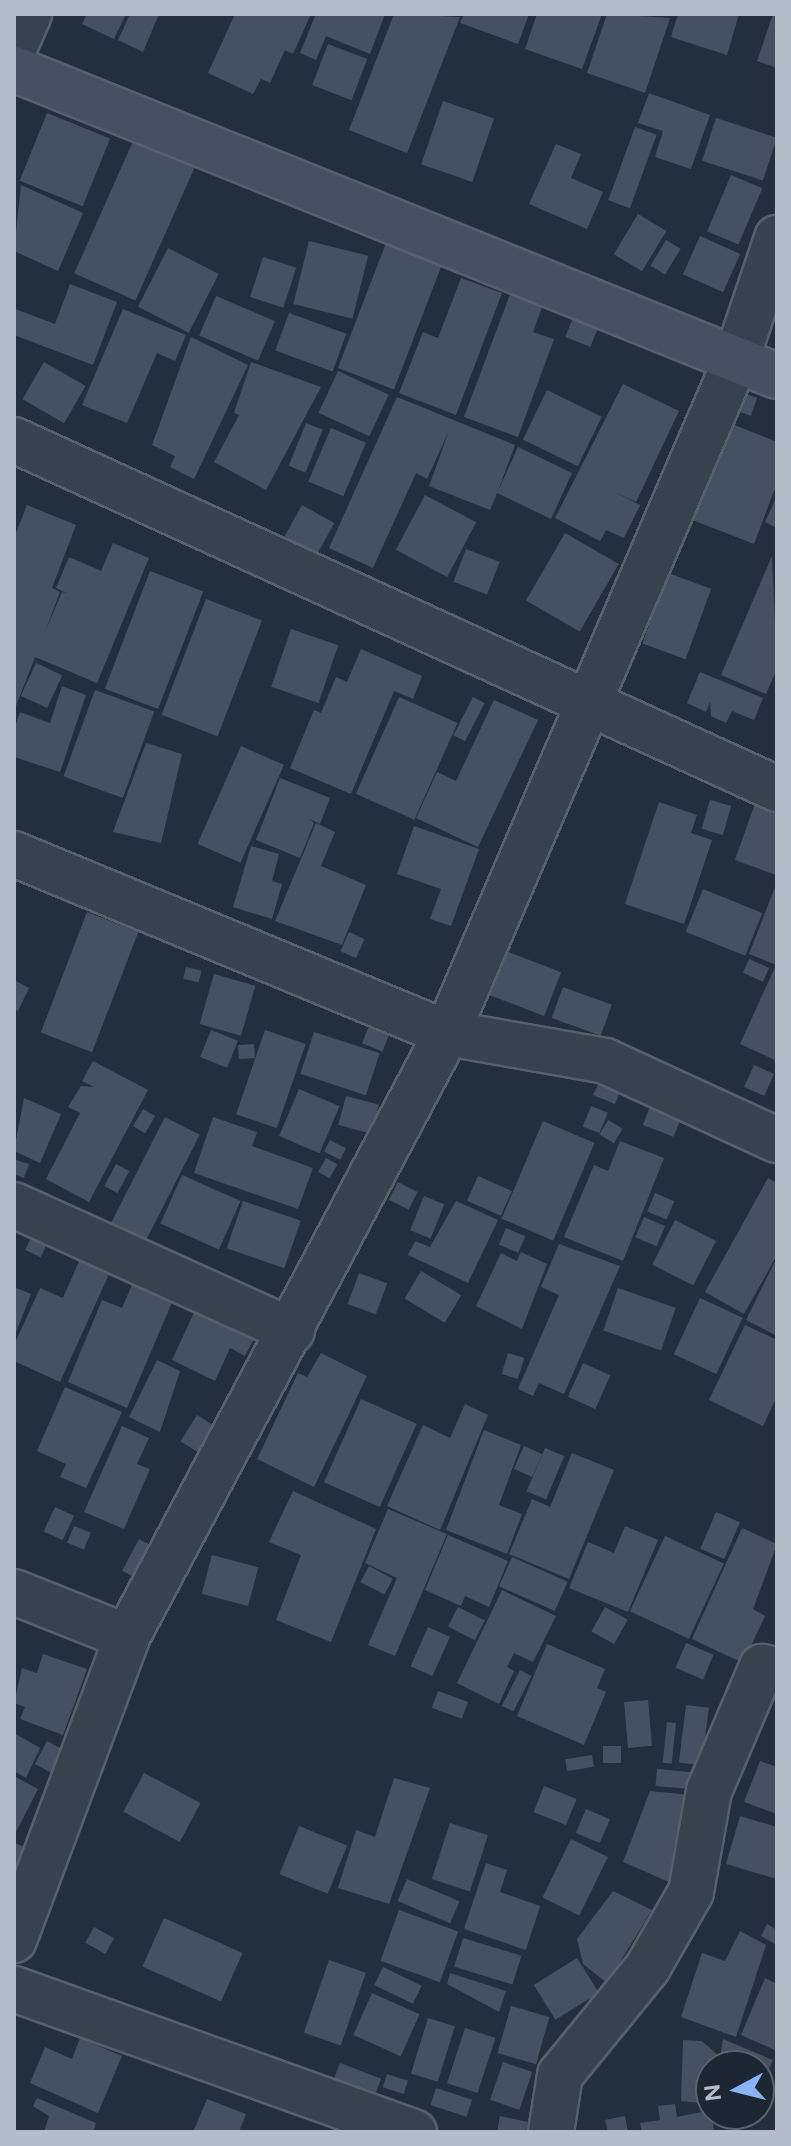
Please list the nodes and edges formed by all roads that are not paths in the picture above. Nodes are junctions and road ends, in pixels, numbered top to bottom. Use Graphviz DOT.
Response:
graph roads {
  1 [pos="29,14"];
  2 [pos="14,48"];
  3 [pos="14,69"];
  4 [pos="777,238"];
  5 [pos="736,360"];
  6 [pos="777,376"];
  7 [pos="14,440"];
  8 [pos="590,700"];
  9 [pos="777,789"];
  10 [pos="14,854"];
  11 [pos="447,1033"];
  12 [pos="777,1140"];
  13 [pos="14,1205"];
  14 [pos="292,1331"];
  15 [pos="14,1592"];
  16 [pos="127,1637"];
  17 [pos="777,1670"];
  18 [pos="14,1940"];
  19 [pos="14,1989"];
  20 [pos="414,2132"];
  21 [pos="551,2132"];
  1 -- 2 [label="street"];
  3 -- 5 [label="street"];
  4 -- 5 [label="street"];
  5 -- 6 [label="street"];
  5 -- 8 [label="street"];
  7 -- 8 [label="street"];
  8 -- 9 [label="street"];
  8 -- 11 [label="street"];
  10 -- 11 [label="street"];
  11 -- 12 [label="street"];
  11 -- 14 [label="street"];
  13 -- 14 [label="street"];
  14 -- 16 [label="street"];
  15 -- 16 [label="street"];
  16 -- 18 [label="street"];
  17 -- 21 [label="street"];
  19 -- 20 [label="street"];
}
